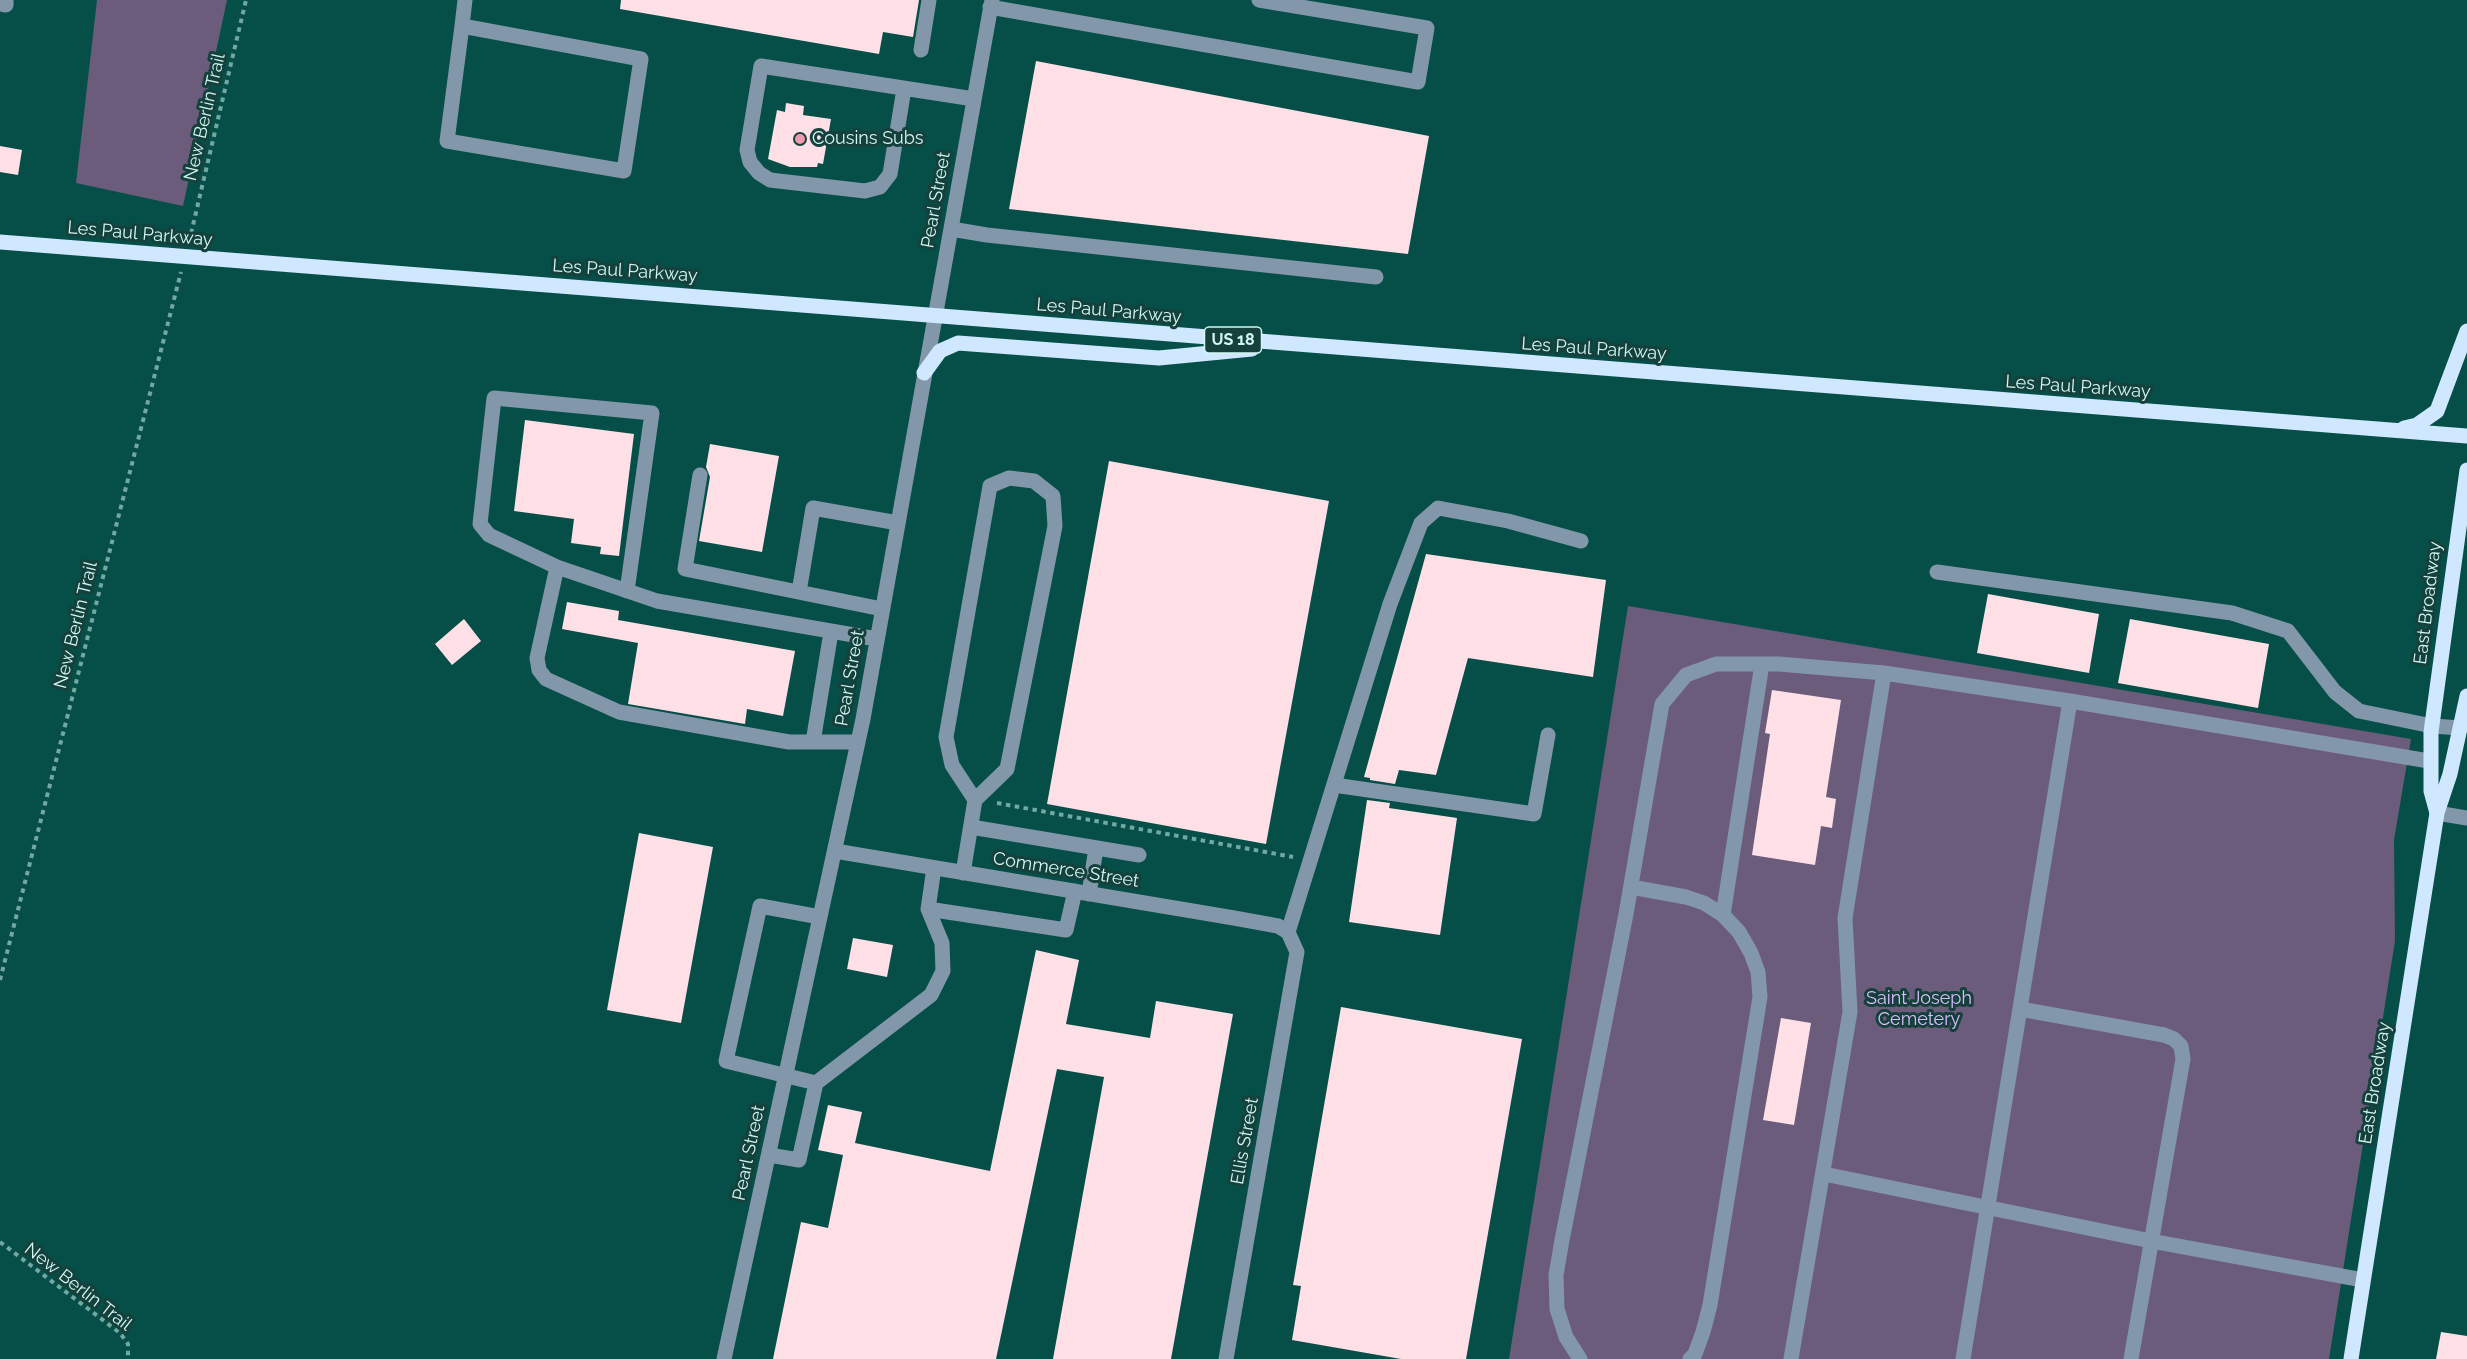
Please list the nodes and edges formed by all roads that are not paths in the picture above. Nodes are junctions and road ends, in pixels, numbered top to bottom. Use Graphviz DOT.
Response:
graph roads {
  1 [pos="6,0"];
  2 [pos="465,0"];
  3 [pos="929,0"];
  4 [pos="1259,0"];
  5 [pos="0,4"];
  6 [pos="991,4"];
  7 [pos="462,26"];
  8 [pos="921,50"];
  9 [pos="904,89"];
  10 [pos="974,99"];
  11 [pos="951,229"];
  12 [pos="0,242"];
  13 [pos="1376,277"];
  14 [pos="936,315"];
  15 [pos="2467,331"];
  16 [pos="1297,345"];
  17 [pos="924,373"];
  18 [pos="2391,430"];
  19 [pos="2467,436"];
  20 [pos="2467,470"];
  21 [pos="700,475"];
  22 [pos="2465,492"];
  23 [pos="898,523"];
  24 [pos="1581,541"];
  25 [pos="556,567"];
  26 [pos="1937,572"];
  27 [pos="627,591"];
  28 [pos="799,592"];
  29 [pos="882,609"];
  30 [pos="831,632"];
  31 [pos="877,639"];
  32 [pos="1762,664"];
  33 [pos="1884,672"];
  34 [pos="2467,696"];
  35 [pos="2070,700"];
  36 [pos="2467,713"];
  37 [pos="2432,726"];
  38 [pos="2461,728"];
  39 [pos="1548,735"];
  40 [pos="813,742"];
  41 [pos="858,742"];
  42 [pos="2429,761"];
  43 [pos="1334,785"];
  44 [pos="975,800"];
  45 [pos="2438,813"];
  46 [pos="2467,818"];
  47 [pos="971,827"];
  48 [pos="1096,848"];
  49 [pos="835,851"];
  50 [pos="1140,855"];
  51 [pos="934,868"];
  52 [pos="963,873"];
  53 [pos="1631,887"];
  54 [pos="1082,892"];
  55 [pos="928,909"];
  56 [pos="1723,915"];
  57 [pos="820,917"];
  58 [pos="1288,932"];
  59 [pos="2020,1009"];
  60 [pos="786,1077"];
  61 [pos="816,1083"];
  62 [pos="769,1155"];
  63 [pos="1824,1174"];
  64 [pos="1988,1209"];
  65 [pos="2151,1241"];
  66 [pos="2363,1280"];
  67 [pos="724,1359"];
  68 [pos="1226,1359"];
  69 [pos="1580,1359"];
  70 [pos="1690,1359"];
  71 [pos="1791,1359"];
  72 [pos="1963,1359"];
  73 [pos="2132,1359"];
  74 [pos="2351,1359"];
  1 -- 5 [label="street"];
  2 -- 7 [label="street"];
  3 -- 8 [label="street"];
  4 -- 6 [label="street"];
  6 -- 10 [label="street, Pearl Street"];
  7 -- 7 [label="street"];
  9 -- 9 [label="street"];
  9 -- 10 [label="street"];
  10 -- 11 [label="street, Pearl Street"];
  11 -- 13 [label="street"];
  11 -- 14 [label="street, Pearl Street"];
  12 -- 14 [label="main road, Les Paul Parkway / US 18"];
  14 -- 16 [label="main road, Les Paul Parkway / US 18"];
  14 -- 17 [label="street, Pearl Street"];
  15 -- 18 [label="main road"];
  16 -- 17 [label="main road"];
  16 -- 18 [label="main road, Les Paul Parkway / US 18"];
  17 -- 23 [label="street, Pearl Street"];
  18 -- 19 [label="main road, Les Paul Parkway / US 18"];
  20 -- 22 [label="main road, East Broadway"];
  21 -- 28 [label="street"];
  22 -- 37 [label="main road, East Broadway"];
  23 -- 28 [label="street"];
  23 -- 29 [label="street, Pearl Street"];
  24 -- 43 [label="street"];
  25 -- 27 [label="street"];
  25 -- 27 [label="street"];
  25 -- 40 [label="street"];
  26 -- 37 [label="street"];
  27 -- 30 [label="street"];
  28 -- 29 [label="street"];
  29 -- 31 [label="street, Pearl Street"];
  30 -- 31 [label="street"];
  30 -- 40 [label="street"];
  31 -- 41 [label="street, Pearl Street"];
  32 -- 33 [label="street"];
  32 -- 53 [label="street"];
  32 -- 56 [label="street"];
  33 -- 35 [label="street"];
  33 -- 63 [label="street"];
  34 -- 38 [label="main road, East Broadway"];
  35 -- 42 [label="street"];
  35 -- 59 [label="street"];
  36 -- 38 [label="main road"];
  37 -- 38 [label="street"];
  37 -- 42 [label="main road, East Broadway"];
  38 -- 45 [label="main road, East Broadway"];
  39 -- 43 [label="street"];
  40 -- 41 [label="street"];
  41 -- 49 [label="street, Pearl Street"];
  42 -- 45 [label="main road, East Broadway"];
  43 -- 58 [label="street"];
  44 -- 44 [label="street"];
  44 -- 47 [label="street"];
  45 -- 46 [label="street"];
  45 -- 66 [label="main road, East Broadway"];
  47 -- 48 [label="street"];
  47 -- 52 [label="street"];
  48 -- 50 [label="street"];
  48 -- 54 [label="street"];
  49 -- 51 [label="street, Commerce Street"];
  49 -- 57 [label="street, Pearl Street"];
  51 -- 52 [label="street, Commerce Street"];
  51 -- 55 [label="street"];
  52 -- 54 [label="street, Commerce Street"];
  53 -- 56 [label="street"];
  53 -- 69 [label="street"];
  54 -- 55 [label="street"];
  54 -- 58 [label="street, Commerce Street"];
  55 -- 61 [label="street"];
  56 -- 70 [label="street"];
  57 -- 60 [label="street, Pearl Street"];
  57 -- 60 [label="street"];
  58 -- 68 [label="street, Ellis Street"];
  59 -- 64 [label="street"];
  59 -- 65 [label="street"];
  60 -- 61 [label="street"];
  60 -- 62 [label="street, Pearl Street"];
  61 -- 62 [label="street"];
  62 -- 67 [label="street, Pearl Street"];
  63 -- 64 [label="street"];
  63 -- 71 [label="street"];
  64 -- 65 [label="street"];
  64 -- 72 [label="street"];
  65 -- 66 [label="street"];
  65 -- 73 [label="street"];
  66 -- 74 [label="main road, East Broadway"];
}
